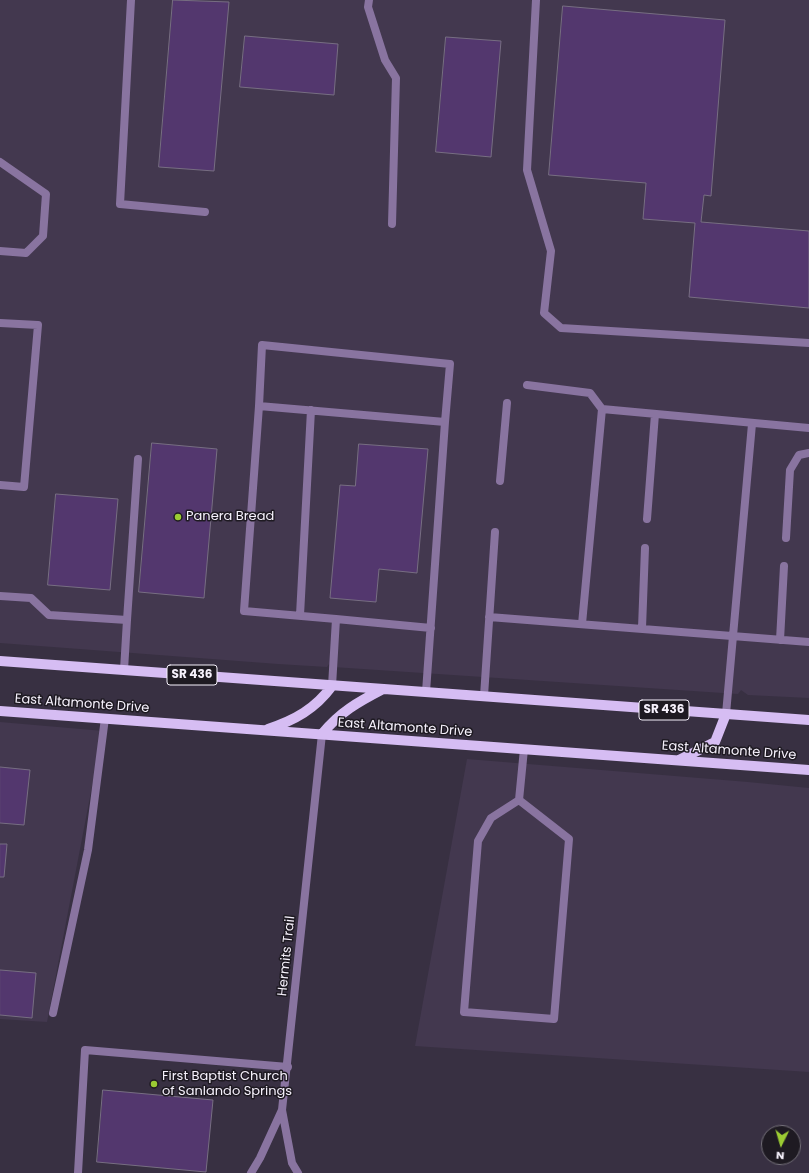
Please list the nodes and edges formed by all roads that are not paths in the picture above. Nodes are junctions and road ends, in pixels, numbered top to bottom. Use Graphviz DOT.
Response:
graph roads {
  1 [pos="131,0"];
  2 [pos="369,0"];
  3 [pos="536,0"];
  4 [pos="0,162"];
  5 [pos="205,212"];
  6 [pos="392,224"];
  7 [pos="0,251"];
  8 [pos="0,323"];
  9 [pos="809,343"];
  10 [pos="527,385"];
  11 [pos="507,403"];
  12 [pos="259,406"];
  13 [pos="602,409"];
  14 [pos="311,410"];
  15 [pos="655,414"];
  16 [pos="445,422"];
  17 [pos="752,424"];
  18 [pos="809,428"];
  19 [pos="809,453"];
  20 [pos="138,459"];
  21 [pos="500,481"];
  22 [pos="0,485"];
  23 [pos="647,519"];
  24 [pos="496,532"];
  25 [pos="786,538"];
  26 [pos="645,548"];
  27 [pos="784,566"];
  28 [pos="0,596"];
  29 [pos="300,615"];
  30 [pos="489,617"];
  31 [pos="336,619"];
  32 [pos="127,620"];
  33 [pos="582,624"];
  34 [pos="431,628"];
  35 [pos="642,628"];
  36 [pos="734,637"];
  37 [pos="780,640"];
  38 [pos="809,642"];
  39 [pos="0,661"];
  40 [pos="124,670"];
  41 [pos="332,686"];
  42 [pos="383,689"];
  43 [pos="426,692"];
  44 [pos="484,696"];
  45 [pos="0,711"];
  46 [pos="726,714"];
  47 [pos="105,718"];
  48 [pos="809,720"];
  49 [pos="264,730"];
  50 [pos="322,734"];
  51 [pos="524,749"];
  52 [pos="679,760"];
  53 [pos="809,770"];
  54 [pos="519,800"];
  55 [pos="53,1013"];
  56 [pos="288,1067"];
  57 [pos="282,1110"];
  58 [pos="78,1173"];
  59 [pos="251,1173"];
  60 [pos="298,1173"];
  1 -- 5 [label="street"];
  2 -- 6 [label="street"];
  3 -- 9 [label="street"];
  4 -- 7 [label="street"];
  8 -- 22 [label="street"];
  10 -- 13 [label="street"];
  11 -- 21 [label="street"];
  12 -- 14 [label="street"];
  12 -- 16 [label="street"];
  12 -- 29 [label="street"];
  13 -- 15 [label="street"];
  13 -- 33 [label="street"];
  14 -- 16 [label="street"];
  14 -- 29 [label="street"];
  15 -- 17 [label="street"];
  15 -- 23 [label="street"];
  16 -- 34 [label="street"];
  17 -- 18 [label="street"];
  17 -- 36 [label="street"];
  19 -- 25 [label="street"];
  20 -- 32 [label="street"];
  24 -- 30 [label="street"];
  26 -- 35 [label="street"];
  27 -- 37 [label="street"];
  28 -- 32 [label="street"];
  29 -- 31 [label="street"];
  30 -- 33 [label="street"];
  30 -- 44 [label="street"];
  31 -- 34 [label="street"];
  31 -- 41 [label="street"];
  32 -- 40 [label="street"];
  33 -- 35 [label="street"];
  34 -- 43 [label="street"];
  35 -- 36 [label="street"];
  36 -- 37 [label="street"];
  36 -- 46 [label="street"];
  37 -- 38 [label="street"];
  39 -- 40 [label="main road, SR 436"];
  40 -- 41 [label="main road, SR 436"];
  41 -- 42 [label="main road, SR 436"];
  41 -- 49 [label="main road"];
  42 -- 43 [label="main road, SR 436"];
  42 -- 50 [label="main road"];
  43 -- 44 [label="main road, SR 436"];
  44 -- 46 [label="main road, SR 436"];
  45 -- 47 [label="main road, East Altamonte Drive"];
  46 -- 48 [label="main road, SR 436"];
  46 -- 52 [label="main road"];
  47 -- 49 [label="main road, East Altamonte Drive"];
  47 -- 55 [label="street"];
  49 -- 50 [label="main road, East Altamonte Drive"];
  50 -- 51 [label="main road, East Altamonte Drive"];
  50 -- 56 [label="street, Hermits Trail"];
  51 -- 52 [label="main road, East Altamonte Drive"];
  51 -- 54 [label="street"];
  52 -- 53 [label="main road, East Altamonte Drive"];
  54 -- 54 [label="street"];
  56 -- 57 [label="street, Hermits Trail"];
  56 -- 58 [label="street"];
  57 -- 59 [label="street, Hermits Trail"];
  57 -- 60 [label="street"];
}
